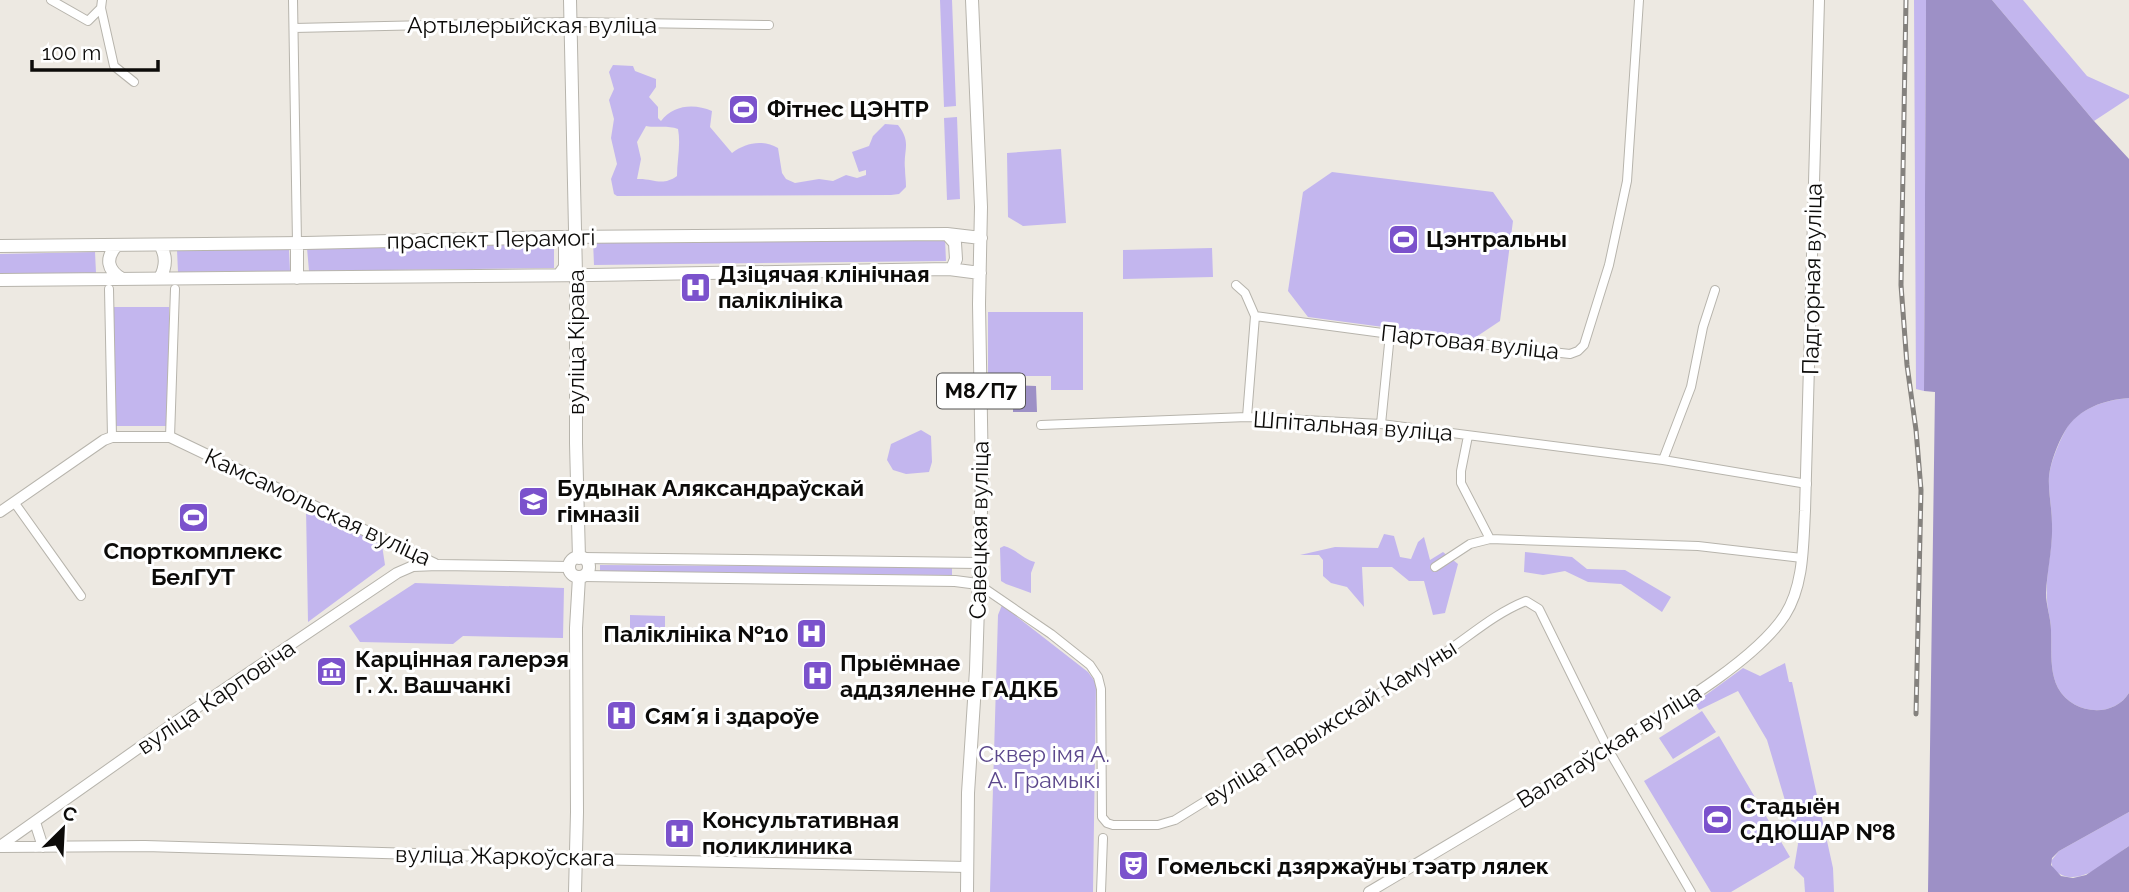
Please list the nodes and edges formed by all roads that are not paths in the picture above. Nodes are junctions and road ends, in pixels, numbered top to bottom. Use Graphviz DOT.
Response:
graph roads {
  1 [pos="51,0"];
  2 [pos="293,0"];
  3 [pos="569,0"];
  4 [pos="972,0"];
  5 [pos="1639,0"];
  6 [pos="1818,0"];
  7 [pos="101,4"];
  8 [pos="570,22"];
  9 [pos="769,25"];
  10 [pos="294,28"];
  11 [pos="134,82"];
  12 [pos="947,234"];
  13 [pos="559,237"];
  14 [pos="575,237"];
  15 [pos="592,238"];
  16 [pos="981,238"];
  17 [pos="297,243"];
  18 [pos="160,244"];
  19 [pos="117,245"];
  20 [pos="0,246"];
  21 [pos="951,269"];
  22 [pos="980,272"];
  23 [pos="559,275"];
  24 [pos="576,275"];
  25 [pos="591,275"];
  26 [pos="160,278"];
  27 [pos="298,278"];
  28 [pos="122,279"];
  29 [pos="0,280"];
  30 [pos="1236,285"];
  31 [pos="109,289"];
  32 [pos="175,289"];
  33 [pos="1715,290"];
  34 [pos="1255,316"];
  35 [pos="1390,334"];
  36 [pos="1247,417"];
  37 [pos="1381,424"];
  38 [pos="1041,425"];
  39 [pos="1468,436"];
  40 [pos="113,437"];
  41 [pos="170,437"];
  42 [pos="1663,460"];
  43 [pos="1807,484"];
  44 [pos="14,502"];
  45 [pos="0,512"];
  46 [pos="1490,539"];
  47 [pos="407,552"];
  48 [pos="581,558"];
  49 [pos="1802,558"];
  50 [pos="746,561"];
  51 [pos="955,563"];
  52 [pos="979,563"];
  53 [pos="438,565"];
  54 [pos="413,566"];
  55 [pos="1435,567"];
  56 [pos="577,574"];
  57 [pos="746,578"];
  58 [pos="955,581"];
  59 [pos="978,584"];
  60 [pos="81,596"];
  61 [pos="996,596"];
  62 [pos="1608,749"];
  63 [pos="34,822"];
  64 [pos="1103,838"];
  65 [pos="0,847"];
  66 [pos="43,847"];
  67 [pos="575,858"];
  68 [pos="967,867"];
  69 [pos="1689,891"];
  70 [pos="575,892"];
  71 [pos="967,892"];
  72 [pos="1101,892"];
  73 [pos="1369,892"];
  1 -- 7 [label="street"];
  2 -- 10 [label="street"];
  3 -- 8 [label="main road, вуліца Кірава"];
  4 -- 16 [label="main road, Савецкая вуліца / М8/П7"];
  5 -- 35 [label="street, Партовая вуліца"];
  6 -- 43 [label="street, Падгорная вуліца"];
  7 -- 11 [label="street"];
  8 -- 9 [label="street, Артылерыйская вуліца"];
  8 -- 10 [label="street, Артылерыйская вуліца"];
  8 -- 14 [label="main road, вуліца Кірава"];
  10 -- 17 [label="street"];
  12 -- 15 [label="main road, праспект Перамогі"];
  12 -- 16 [label="main road, праспект Перамогі"];
  12 -- 21 [label="main road"];
  13 -- 14 [label="main road, праспект Перамогі"];
  13 -- 17 [label="main road, праспект Перамогі"];
  13 -- 23 [label="main road"];
  14 -- 15 [label="main road, праспект Перамогі"];
  14 -- 24 [label="main road, вуліца Кірава"];
  15 -- 25 [label="main road"];
  16 -- 22 [label="main road, Савецкая вуліца / М8/П7"];
  17 -- 18 [label="main road, праспект Перамогі"];
  17 -- 27 [label="main road"];
  18 -- 19 [label="main road, праспект Перамогі"];
  18 -- 26 [label="main road"];
  19 -- 20 [label="main road, праспект Перамогі"];
  19 -- 28 [label="main road"];
  21 -- 22 [label="main road, праспект Перамогі"];
  21 -- 25 [label="main road, праспект Перамогі"];
  22 -- 52 [label="main road, Савецкая вуліца / М8/П7"];
  23 -- 24 [label="main road, праспект Перамогі"];
  23 -- 27 [label="main road, праспект Перамогі"];
  24 -- 25 [label="main road, праспект Перамогі"];
  24 -- 48 [label="main road, вуліца Кірава"];
  26 -- 27 [label="main road, праспект Перамогі"];
  26 -- 28 [label="main road, праспект Перамогі"];
  28 -- 29 [label="main road, праспект Перамогі"];
  30 -- 34 [label="street"];
  31 -- 40 [label="street"];
  32 -- 41 [label="street"];
  33 -- 42 [label="street"];
  34 -- 35 [label="street, Партовая вуліца"];
  34 -- 36 [label="street"];
  35 -- 37 [label="street"];
  36 -- 37 [label="street, Шпітальная вуліца"];
  36 -- 38 [label="street, Шпітальная вуліца"];
  37 -- 39 [label="street, Шпітальная вуліца"];
  39 -- 42 [label="street, Шпітальная вуліца"];
  39 -- 46 [label="street"];
  40 -- 41 [label="street, Камсамольская вуліца"];
  40 -- 44 [label="street"];
  41 -- 47 [label="street, Камсамольская вуліца"];
  42 -- 43 [label="street, Шпітальная вуліца"];
  43 -- 49 [label="street, Падгорная вуліца"];
  44 -- 45 [label="street"];
  44 -- 60 [label="street"];
  46 -- 49 [label="street"];
  46 -- 55 [label="street"];
  47 -- 53 [label="street, Камсамольская вуліца"];
  47 -- 54 [label="street"];
  48 -- 50 [label="street"];
  48 -- 56 [label="main road"];
  49 -- 62 [label="street, Валатаўская вуліца"];
  50 -- 51 [label="street"];
  50 -- 57 [label="street"];
  51 -- 52 [label="street"];
  51 -- 58 [label="street"];
  52 -- 59 [label="main road, Савецкая вуліца / М8/П7"];
  52 -- 61 [label="street"];
  53 -- 54 [label="street, вуліца Карповіча"];
  53 -- 56 [label="street, Камсамольская вуліца"];
  54 -- 63 [label="street, вуліца Карповіча"];
  56 -- 57 [label="street, Камсамольская вуліца"];
  56 -- 67 [label="main road"];
  57 -- 58 [label="street, Камсамольская вуліца"];
  58 -- 59 [label="street, Камсамольская вуліца"];
  59 -- 61 [label="street"];
  59 -- 68 [label="main road, Савецкая вуліца / М8/П7"];
  61 -- 62 [label="street, вуліца Парыжскай Камуны"];
  62 -- 69 [label="street"];
  62 -- 73 [label="street, Валатаўская вуліца"];
  63 -- 65 [label="street, вуліца Карповіча"];
  63 -- 66 [label="street"];
  64 -- 72 [label="street"];
  65 -- 66 [label="street, вуліца Жаркоўскага"];
  66 -- 67 [label="street, вуліца Жаркоўскага"];
  67 -- 68 [label="street, вуліца Жаркоўскага"];
  67 -- 70 [label="main road"];
  68 -- 71 [label="main road, Савецкая вуліца / М8/П7"];
}
